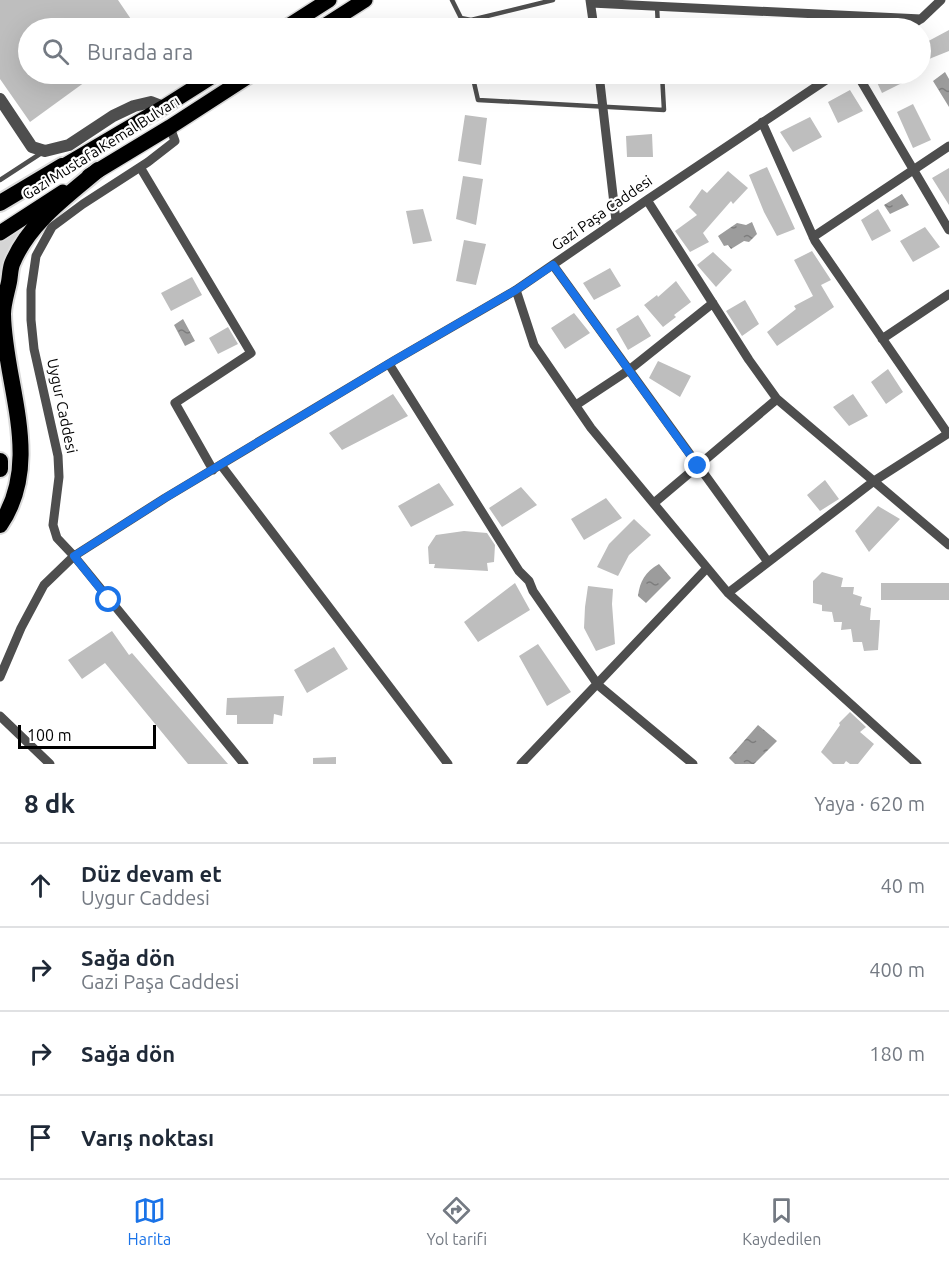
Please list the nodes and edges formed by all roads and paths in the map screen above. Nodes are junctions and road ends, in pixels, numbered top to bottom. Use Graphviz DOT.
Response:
graph roads {
  1 [pos="365,0"];
  2 [pos="452,0"];
  3 [pos="553,0"];
  4 [pos="941,0"];
  5 [pos="327,1"];
  6 [pos="590,1"];
  7 [pos="657,6"];
  8 [pos="301,18"];
  9 [pos="337,18"];
  10 [pos="461,18"];
  11 [pos="479,18"];
  12 [pos="593,18"];
  13 [pos="658,18"];
  14 [pos="921,18"];
  15 [pos="200,84"];
  16 [pos="237,84"];
  17 [pos="474,84"];
  18 [pos="600,84"];
  19 [pos="663,84"];
  20 [pos="820,84"];
  21 [pos="863,84"];
  22 [pos="0,99"];
  23 [pos="164,107"];
  24 [pos="603,107"];
  25 [pos="762,122"];
  26 [pos="170,127"];
  27 [pos="949,146"];
  28 [pos="45,151"];
  29 [pos="62,166"];
  30 [pos="140,167"];
  31 [pos="98,170"];
  32 [pos="914,170"];
  33 [pos="0,180"];
  34 [pos="646,200"];
  35 [pos="0,204"];
  36 [pos="616,221"];
  37 [pos="949,230"];
  38 [pos="0,232"];
  39 [pos="813,237"];
  40 [pos="553,265"];
  41 [pos="516,290"];
  42 [pos="949,294"];
  43 [pos="713,303"];
  44 [pos="882,339"];
  45 [pos="389,364"];
  46 [pos="629,370"];
  47 [pos="777,399"];
  48 [pos="576,405"];
  49 [pos="948,433"];
  50 [pos="0,461"];
  51 [pos="698,466"];
  52 [pos="217,467"];
  53 [pos="0,469"];
  54 [pos="874,481"];
  55 [pos="654,503"];
  56 [pos="0,525"];
  57 [pos="949,545"];
  58 [pos="74,556"];
  59 [pos="768,562"];
  60 [pos="707,568"];
  61 [pos="728,593"];
  62 [pos="0,677"];
  63 [pos="598,685"];
  64 [pos="0,716"];
  65 [pos="50,764"];
  66 [pos="244,764"];
  67 [pos="448,764"];
  68 [pos="521,764"];
  69 [pos="693,764"];
  70 [pos="917,764"];
  1 -- 9 [label="highway"];
  2 -- 10 [label="lane"];
  3 -- 11 [label="lane"];
  4 -- 14 [label="street"];
  5 -- 8 [label="highway"];
  6 -- 7 [label="street"];
  6 -- 12 [label="street"];
  7 -- 13 [label="lane"];
  7 -- 14 [label="street"];
  15 -- 23 [label="highway, Gazi Mustafa Kemal Bulvarı"];
  16 -- 26 [label="highway, Gazi Mustafa Kemal Bulvarı"];
  17 -- 24 [label="lane"];
  18 -- 24 [label="street"];
  19 -- 24 [label="lane"];
  20 -- 25 [label="street, Gazi Paşa Caddesi"];
  21 -- 32 [label="street"];
  22 -- 28 [label="street"];
  23 -- 28 [label="street"];
  23 -- 29 [label="highway, Gazi Mustafa Kemal Bulvarı"];
  24 -- 36 [label="street"];
  25 -- 34 [label="street, Gazi Paşa Caddesi"];
  25 -- 39 [label="street"];
  26 -- 30 [label="street, Uygur Caddesi"];
  26 -- 31 [label="highway, Gazi Mustafa Kemal Bulvarı"];
  27 -- 32 [label="street"];
  28 -- 33 [label="lane"];
  29 -- 35 [label="highway"];
  30 -- 52 [label="street"];
  30 -- 58 [label="street, Uygur Caddesi"];
  31 -- 38 [label="highway, Gazi Mustafa Kemal Bulvarı"];
  31 -- 56 [label="highway"];
  32 -- 37 [label="street"];
  32 -- 39 [label="street"];
  34 -- 36 [label="street, Gazi Paşa Caddesi"];
  34 -- 43 [label="street"];
  36 -- 40 [label="street, Gazi Paşa Caddesi"];
  39 -- 44 [label="street"];
  40 -- 41 [label="street, Gazi Paşa Caddesi"];
  40 -- 46 [label="street"];
  41 -- 45 [label="street, Gazi Paşa Caddesi"];
  41 -- 48 [label="street"];
  42 -- 44 [label="street"];
  43 -- 46 [label="street"];
  43 -- 47 [label="street"];
  44 -- 49 [label="street"];
  45 -- 52 [label="street, Gazi Paşa Caddesi"];
  45 -- 63 [label="street"];
  46 -- 48 [label="street"];
  46 -- 51 [label="street"];
  47 -- 51 [label="street"];
  47 -- 54 [label="street"];
  48 -- 55 [label="street"];
  49 -- 54 [label="street"];
  50 -- 53 [label="highway"];
  51 -- 55 [label="street"];
  51 -- 59 [label="street"];
  52 -- 58 [label="street, Gazi Paşa Caddesi"];
  52 -- 67 [label="street"];
  54 -- 57 [label="street"];
  54 -- 59 [label="street"];
  55 -- 60 [label="street"];
  58 -- 62 [label="street, Gazi Paşa Caddesi"];
  58 -- 66 [label="street, Uygur Caddesi"];
  59 -- 61 [label="street"];
  60 -- 61 [label="street"];
  60 -- 63 [label="street"];
  61 -- 70 [label="street"];
  63 -- 68 [label="street"];
  63 -- 69 [label="street"];
  64 -- 65 [label="street"];
}
